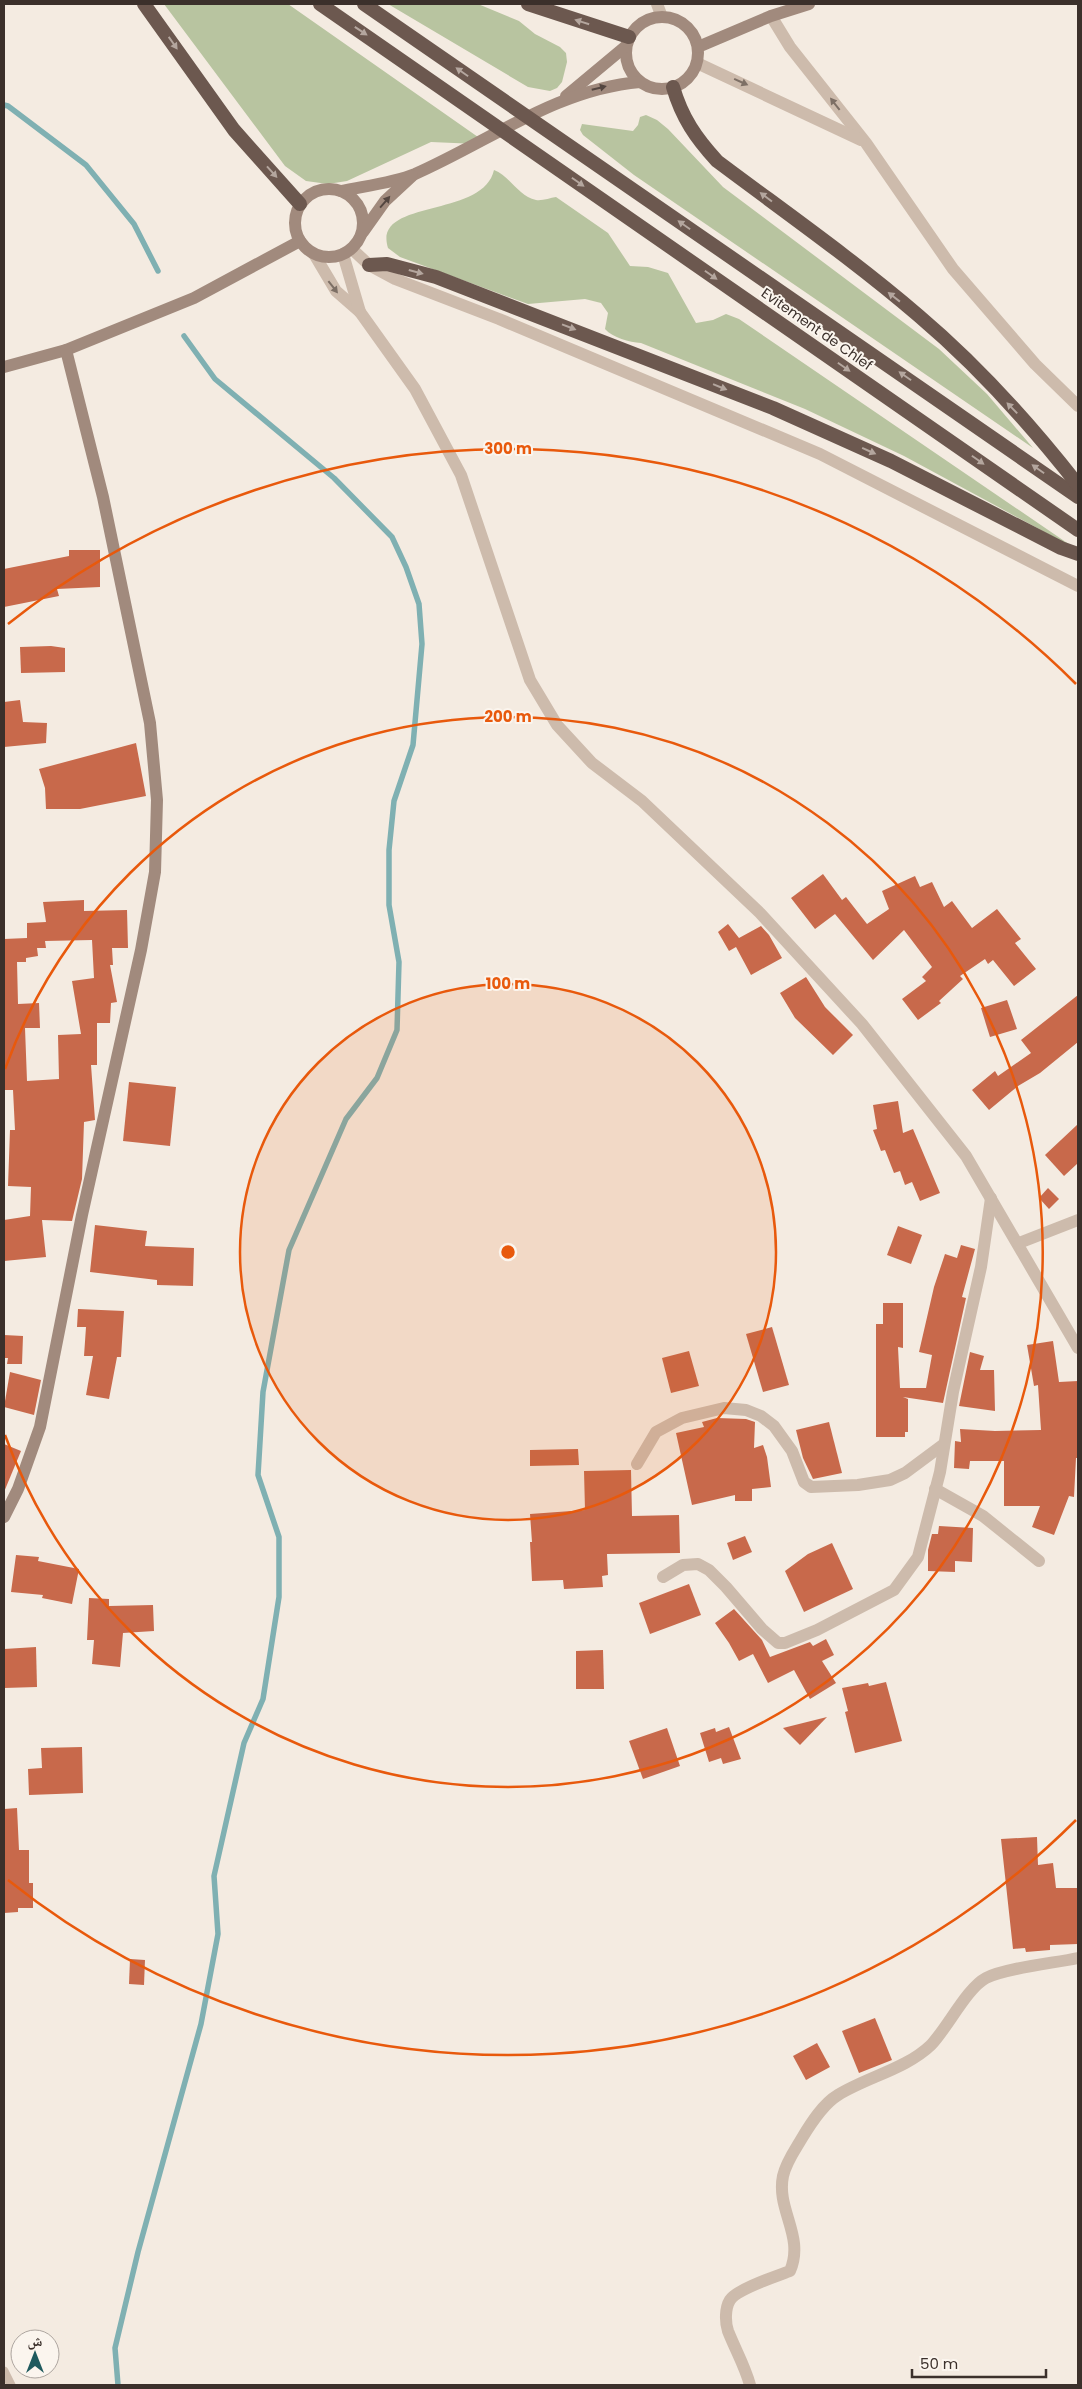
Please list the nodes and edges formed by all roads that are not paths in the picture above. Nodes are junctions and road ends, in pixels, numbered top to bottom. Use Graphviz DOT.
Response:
graph roads {
  1 [pos="144,4"];
  2 [pos="320,4"];
  3 [pos="364,4"];
  4 [pos="528,4"];
  5 [pos="658,4"];
  6 [pos="804,5"];
  7 [pos="771,16"];
  8 [pos="662,17"];
  9 [pos="628,41"];
  10 [pos="698,47"];
  11 [pos="697,63"];
  12 [pos="640,82"];
  13 [pos="673,87"];
  14 [pos="561,101"];
  15 [pos="866,142"];
  16 [pos="414,175"];
  17 [pos="341,191"];
  18 [pos="300,204"];
  19 [pos="362,233"];
  20 [pos="300,241"];
  21 [pos="348,252"];
  22 [pos="314,254"];
  23 [pos="369,265"];
  24 [pos="360,312"];
  25 [pos="66,350"];
  26 [pos="4,368"];
  27 [pos="1078,406"];
  28 [pos="1078,485"];
  29 [pos="1078,496"];
  30 [pos="1078,530"];
  31 [pos="1078,554"];
  32 [pos="1078,586"];
  33 [pos="991,1198"];
  34 [pos="1078,1220"];
  35 [pos="1019,1243"];
  36 [pos="1078,1348"];
  37 [pos="944,1444"];
  38 [pos="636,1464"];
  39 [pos="935,1489"];
  40 [pos="4,1517"];
  41 [pos="1039,1561"];
  42 [pos="663,1577"];
  43 [pos="1078,1958"];
  44 [pos="4,2371"];
  45 [pos="11,2385"];
  46 [pos="750,2385"];
  1 -- 18 [label="highway, one-way"];
  2 -- 30 [label="highway, Evitement de Chlef, one-way"];
  29 -- 3 [label="highway, Evitement de Chlef, one-way"];
  9 -- 4 [label="highway, one-way"];
  5 -- 8 [label="street"];
  6 -- 7 [label="main road"];
  7 -- 10 [label="main road"];
  15 -- 7 [label="street, one-way"];
  8 -- 9 [label="main road"];
  8 -- 10 [label="main road"];
  9 -- 12 [label="main road"];
  9 -- 14 [label="main road"];
  10 -- 11 [label="main road"];
  11 -- 13 [label="main road"];
  11 -- 15 [label="street, one-way"];
  12 -- 13 [label="main road"];
  14 -- 12 [label="main road, one-way"];
  28 -- 13 [label="highway, one-way"];
  14 -- 16 [label="main road"];
  15 -- 27 [label="street"];
  16 -- 17 [label="main road"];
  19 -- 16 [label="main road, one-way"];
  17 -- 18 [label="main road"];
  17 -- 19 [label="main road"];
  18 -- 20 [label="main road"];
  19 -- 21 [label="main road"];
  20 -- 22 [label="main road"];
  20 -- 25 [label="main road"];
  21 -- 22 [label="main road"];
  21 -- 23 [label="street"];
  21 -- 24 [label="street"];
  22 -- 24 [label="street, one-way"];
  23 -- 31 [label="highway, one-way"];
  23 -- 32 [label="street"];
  24 -- 33 [label="street"];
  25 -- 26 [label="main road"];
  25 -- 40 [label="main road"];
  33 -- 35 [label="street"];
  33 -- 37 [label="street"];
  34 -- 35 [label="street"];
  35 -- 36 [label="street"];
  37 -- 38 [label="street"];
  37 -- 39 [label="street"];
  39 -- 41 [label="street"];
  39 -- 42 [label="street"];
  43 -- 46 [label="street"];
  44 -- 45 [label="lane"];
}
